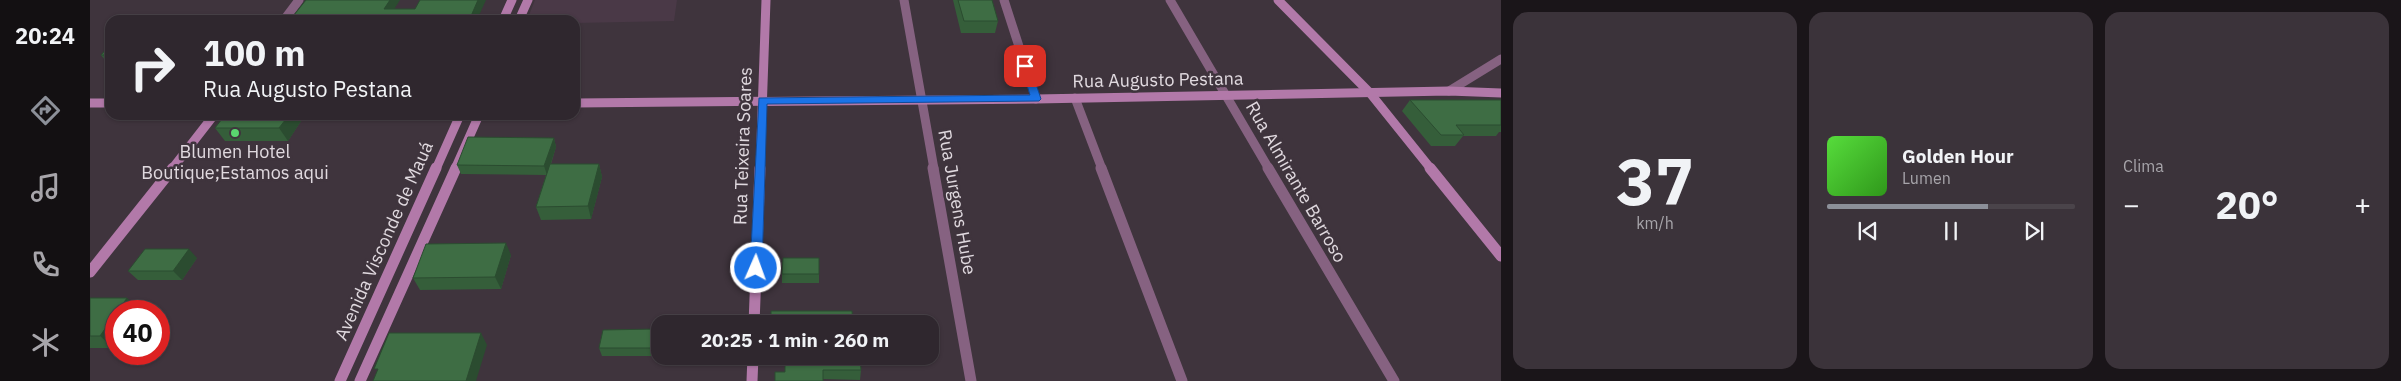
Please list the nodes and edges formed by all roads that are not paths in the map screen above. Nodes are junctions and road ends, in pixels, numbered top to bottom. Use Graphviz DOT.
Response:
graph roads {
  1 [pos="299,0"];
  2 [pos="512,0"];
  3 [pos="528,0"];
  4 [pos="766,0"];
  5 [pos="904,0"];
  6 [pos="1004,0"];
  7 [pos="1170,0"];
  8 [pos="1278,0"];
  9 [pos="288,15"];
  10 [pos="505,15"];
  11 [pos="522,15"];
  12 [pos="1501,59"];
  13 [pos="1449,91"];
  14 [pos="1370,93"];
  15 [pos="1501,93"];
  16 [pos="1226,95"];
  17 [pos="1075,98"];
  18 [pos="1036,99"];
  19 [pos="923,100"];
  20 [pos="762,101"];
  21 [pos="90,103"];
  22 [pos="105,103"];
  23 [pos="580,103"];
  24 [pos="210,120"];
  25 [pos="458,120"];
  26 [pos="477,120"];
  27 [pos="1501,256"];
  28 [pos="90,272"];
  29 [pos="754,315"];
  30 [pos="753,365"];
  31 [pos="340,381"];
  32 [pos="360,381"];
  33 [pos="752,381"];
  34 [pos="971,381"];
  35 [pos="1182,381"];
  36 [pos="1394,381"];
  1 -- 9 [label="street"];
  2 -- 10 [label="street"];
  3 -- 11 [label="street"];
  4 -- 20 [label="street, Rua Teixeira Soares"];
  5 -- 19 [label="street, Rua Jurgens Hube"];
  6 -- 18 [label="street"];
  7 -- 16 [label="street, Rua Almirante Barroso"];
  8 -- 14 [label="street"];
  12 -- 13 [label="street"];
  13 -- 14 [label="street, Rua Augusto Pestana"];
  13 -- 15 [label="street, Rua Augusto Pestana"];
  14 -- 16 [label="street, Rua Augusto Pestana"];
  14 -- 27 [label="street"];
  16 -- 17 [label="street, Rua Augusto Pestana"];
  16 -- 36 [label="street, Rua Almirante Barroso"];
  17 -- 18 [label="street, Rua Augusto Pestana"];
  17 -- 35 [label="street"];
  18 -- 19 [label="street, Rua Augusto Pestana"];
  19 -- 20 [label="street, Rua Augusto Pestana"];
  19 -- 34 [label="street, Rua Jurgens Hube"];
  20 -- 23 [label="street, Rua Augusto Pestana"];
  20 -- 29 [label="street, Rua Teixeira Soares"];
  21 -- 22 [label="street"];
  24 -- 28 [label="street"];
  25 -- 31 [label="street, Avenida Visconde de Mauá"];
  26 -- 32 [label="street, Avenida Visconde de Mauá"];
  30 -- 33 [label="street"];
}
